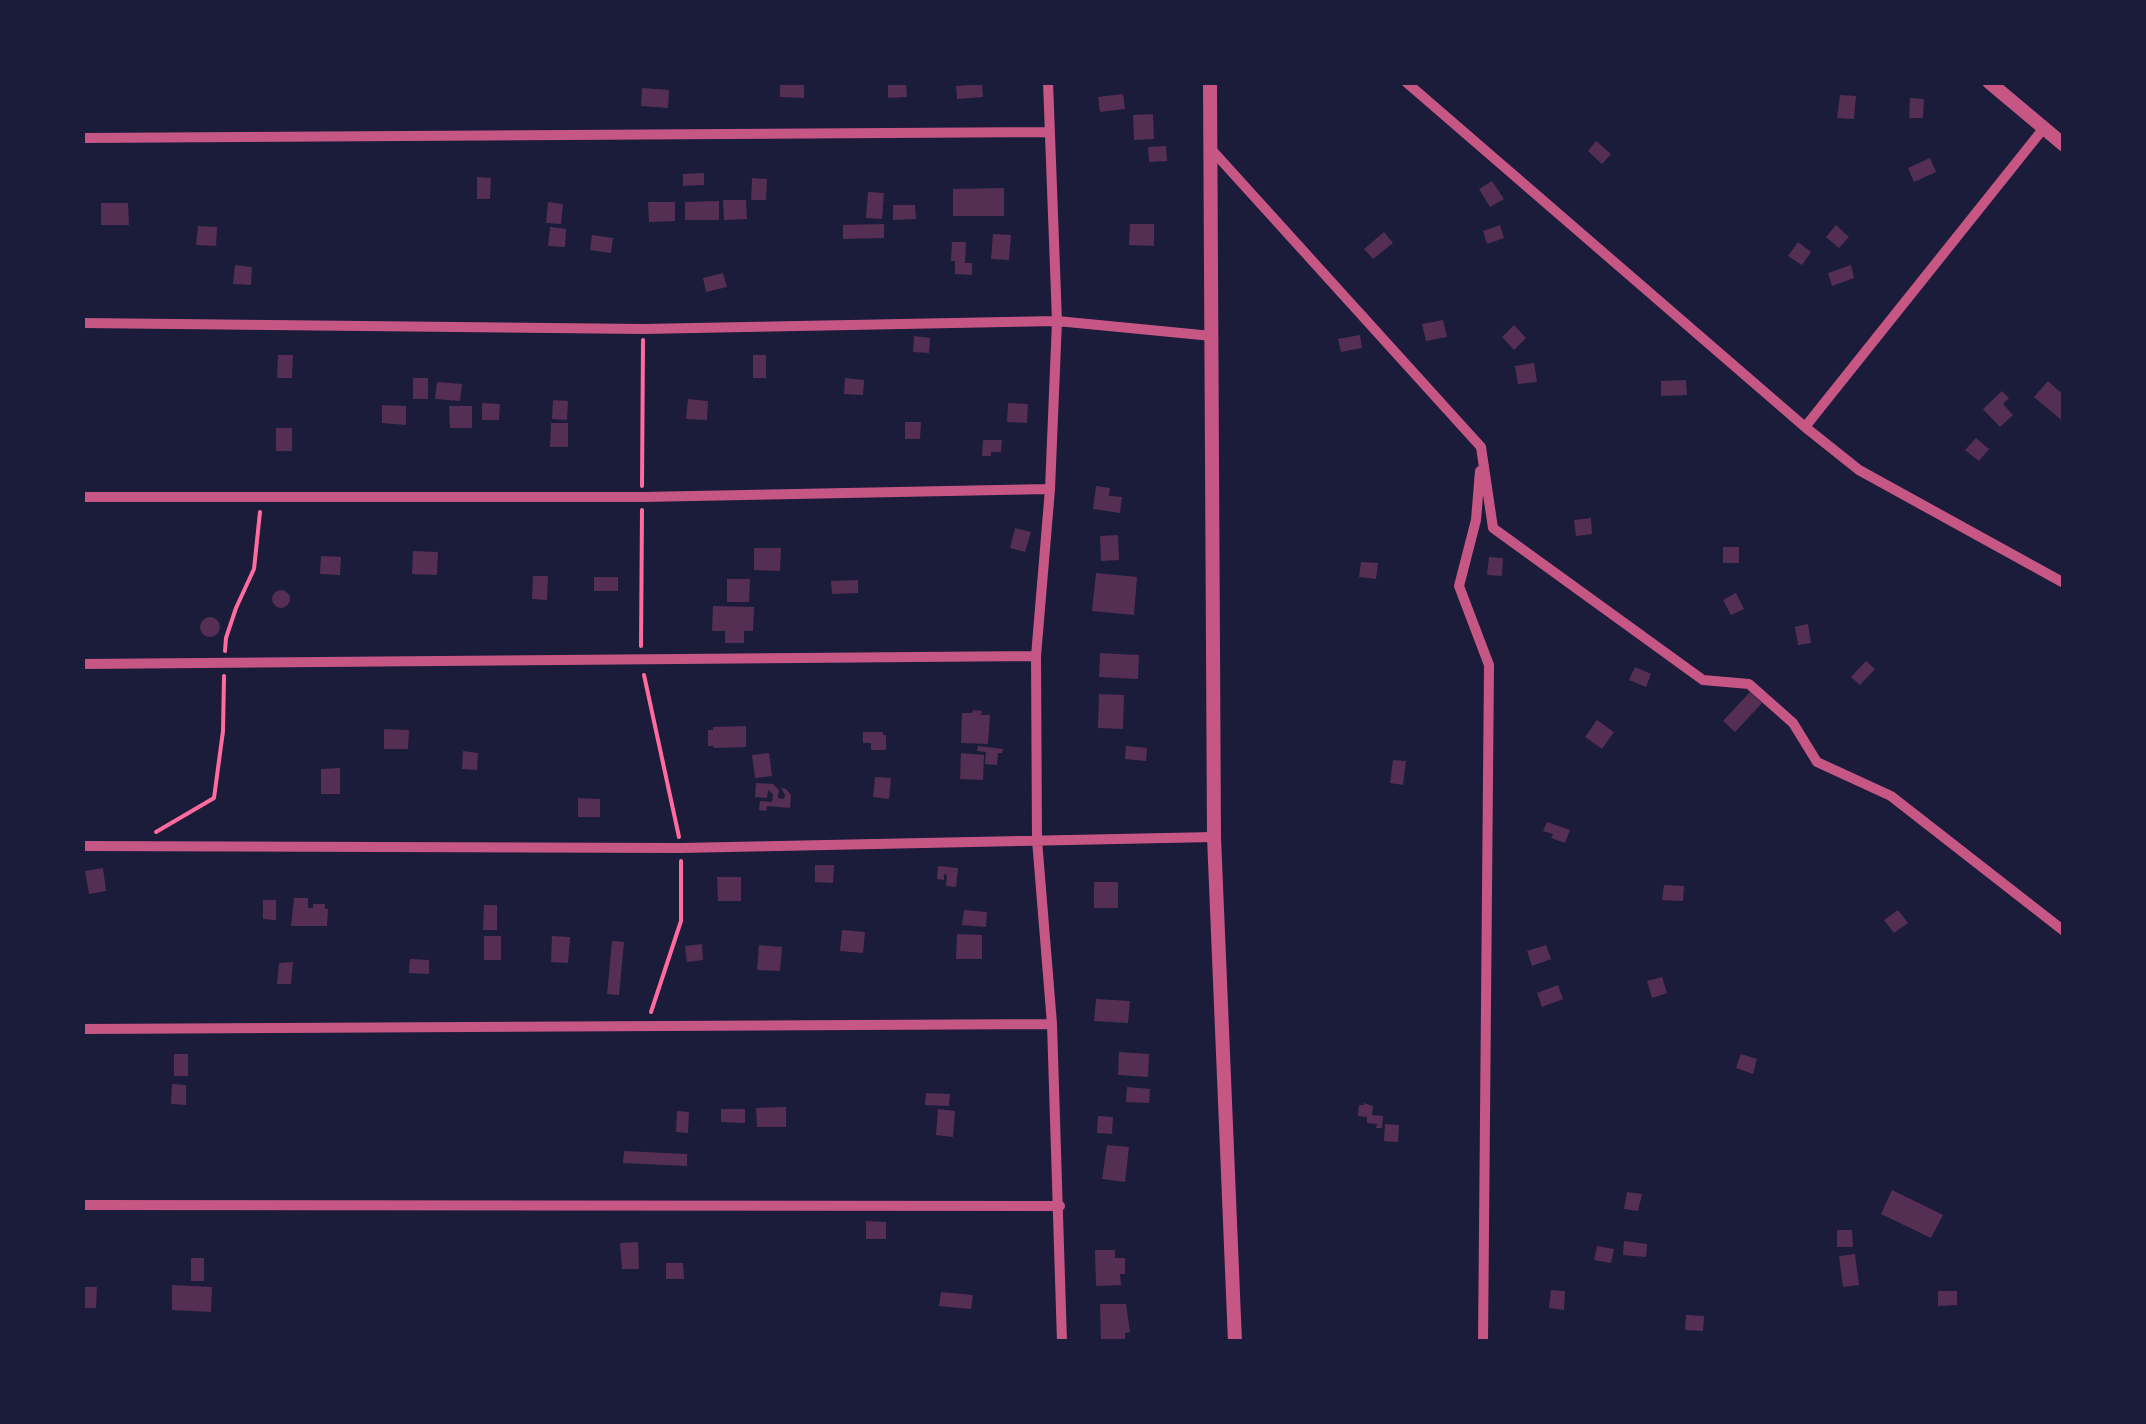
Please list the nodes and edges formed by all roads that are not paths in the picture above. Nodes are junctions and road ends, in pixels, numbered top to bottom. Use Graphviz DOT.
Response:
graph roads {
  1 [pos="1048,82"];
  2 [pos="1210,82"];
  3 [pos="1406,82"];
  4 [pos="1989,82"];
  5 [pos="2043,128"];
  6 [pos="1050,132"];
  7 [pos="82,138"];
  8 [pos="2064,145"];
  9 [pos="1211,149"];
  10 [pos="1057,321"];
  11 [pos="82,323"];
  12 [pos="1212,336"];
  13 [pos="1805,427"];
  14 [pos="1481,448"];
  15 [pos="1050,489"];
  16 [pos="82,497"];
  17 [pos="2064,582"];
  18 [pos="1036,656"];
  19 [pos="82,664"];
  20 [pos="1214,837"];
  21 [pos="1037,840"];
  22 [pos="82,846"];
  23 [pos="2064,931"];
  24 [pos="1052,1024"];
  25 [pos="82,1029"];
  26 [pos="82,1205"];
  27 [pos="1060,1206"];
  28 [pos="1062,1342"];
  29 [pos="1235,1342"];
  30 [pos="1482,1342"];
  1 -- 6 [label="street"];
  2 -- 9 [label="street"];
  3 -- 13 [label="street"];
  4 -- 5 [label="street"];
  5 -- 8 [label="street"];
  5 -- 13 [label="street"];
  6 -- 7 [label="street"];
  6 -- 10 [label="street"];
  9 -- 12 [label="street"];
  9 -- 14 [label="street"];
  10 -- 11 [label="street"];
  10 -- 12 [label="street"];
  10 -- 15 [label="street"];
  12 -- 20 [label="street"];
  13 -- 17 [label="street"];
  14 -- 23 [label="street"];
  14 -- 30 [label="street"];
  15 -- 16 [label="street"];
  15 -- 18 [label="street"];
  18 -- 19 [label="street"];
  18 -- 21 [label="street"];
  20 -- 21 [label="street"];
  20 -- 29 [label="street"];
  21 -- 22 [label="street"];
  21 -- 24 [label="street"];
  24 -- 25 [label="street"];
  24 -- 27 [label="street"];
  26 -- 27 [label="street"];
  27 -- 28 [label="street"];
}
